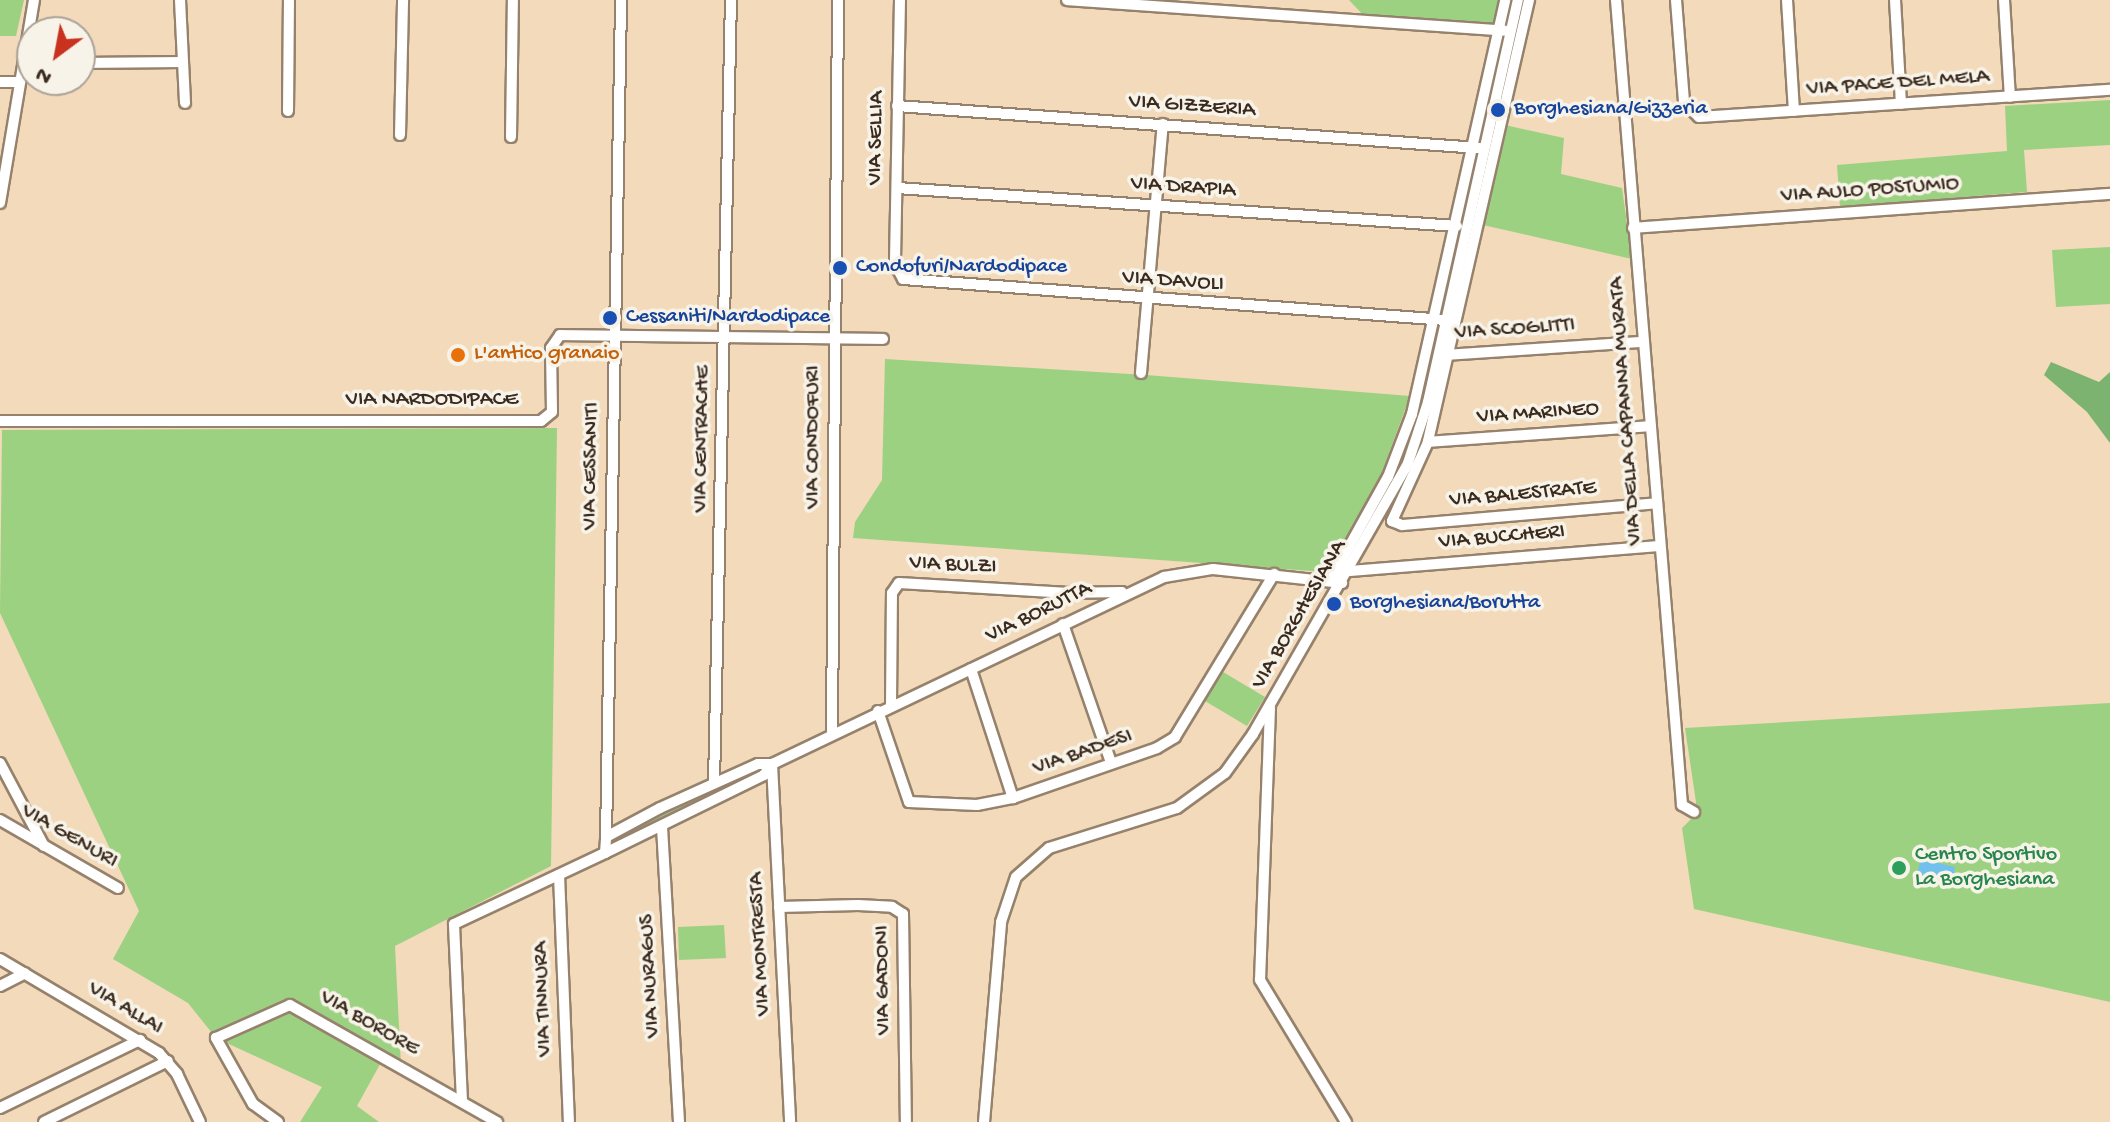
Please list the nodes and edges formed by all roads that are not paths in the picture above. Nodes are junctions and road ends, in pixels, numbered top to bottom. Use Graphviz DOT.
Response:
graph roads {
  1 [pos="180,0"];
  2 [pos="289,0"];
  3 [pos="403,0"];
  4 [pos="513,0"];
  5 [pos="621,0"];
  6 [pos="731,0"];
  7 [pos="838,0"];
  8 [pos="900,0"];
  9 [pos="1067,0"];
  10 [pos="1505,0"];
  11 [pos="1518,0"];
  12 [pos="1529,0"];
  13 [pos="1616,0"];
  14 [pos="1676,0"];
  15 [pos="1787,0"];
  16 [pos="1895,0"];
  17 [pos="2004,0"];
  18 [pos="1499,31"];
  19 [pos="1511,32"];
  20 [pos="183,62"];
  21 [pos="96,63"];
  22 [pos="16,89"];
  23 [pos="2110,90"];
  24 [pos="2010,97"];
  25 [pos="185,103"];
  26 [pos="1901,104"];
  27 [pos="897,106"];
  28 [pos="288,111"];
  29 [pos="1794,111"];
  30 [pos="1163,124"];
  31 [pos="400,135"];
  32 [pos="511,137"];
  33 [pos="1472,148"];
  34 [pos="1485,149"];
  35 [pos="897,188"];
  36 [pos="0,194"];
  37 [pos="2110,194"];
  38 [pos="0,203"];
  39 [pos="1156,207"];
  40 [pos="1454,226"];
  41 [pos="1467,227"];
  42 [pos="1633,228"];
  43 [pos="898,275"];
  44 [pos="1147,300"];
  45 [pos="1440,320"];
  46 [pos="615,335"];
  47 [pos="725,337"];
  48 [pos="834,339"];
  49 [pos="883,339"];
  50 [pos="1643,342"];
  51 [pos="1438,355"];
  52 [pos="1450,355"];
  53 [pos="1141,373"];
  54 [pos="1412,414"];
  55 [pos="1424,417"];
  56 [pos="0,421"];
  57 [pos="1650,426"];
  58 [pos="1428,442"];
  59 [pos="1657,503"];
  60 [pos="1657,546"];
  61 [pos="1349,571"];
  62 [pos="1274,574"];
  63 [pos="1336,582"];
  64 [pos="1128,591"];
  65 [pos="1063,624"];
  66 [pos="971,669"];
  67 [pos="891,704"];
  68 [pos="1270,705"];
  69 [pos="878,711"];
  70 [pos="832,731"];
  71 [pos="0,763"];
  72 [pos="1111,763"];
  73 [pos="772,764"];
  74 [pos="714,783"];
  75 [pos="1013,798"];
  76 [pos="1694,812"];
  77 [pos="0,820"];
  78 [pos="662,827"];
  79 [pos="606,837"];
  80 [pos="45,846"];
  81 [pos="605,853"];
  82 [pos="559,875"];
  83 [pos="118,888"];
  84 [pos="779,907"];
  85 [pos="0,959"];
  86 [pos="25,973"];
  87 [pos="0,986"];
  88 [pos="140,1040"];
  89 [pos="168,1061"];
  90 [pos="462,1101"];
  91 [pos="0,1108"];
  92 [pos="44,1122"];
  93 [pos="200,1122"];
  94 [pos="278,1122"];
  95 [pos="497,1122"];
  96 [pos="569,1122"];
  97 [pos="679,1122"];
  98 [pos="790,1122"];
  99 [pos="906,1122"];
  100 [pos="984,1122"];
  101 [pos="1346,1122"];
  1 -- 20 [label="street"];
  2 -- 28 [label="street"];
  3 -- 31 [label="street"];
  4 -- 32 [label="street"];
  5 -- 46 [label="street, VIA CESSANITI"];
  6 -- 47 [label="street, VIA CENTRACHE"];
  7 -- 48 [label="street, VIA CONDOFURI"];
  8 -- 27 [label="street, VIA SELLIA"];
  9 -- 18 [label="street"];
  10 -- 18 [label="street, VIA BORGHESIANA"];
  11 -- 19 [label="street, VIA BORGHESIANA"];
  12 -- 52 [label="street"];
  13 -- 42 [label="street, VIA DELLA CAPANNA MURATA"];
  14 -- 29 [label="street, VIA PACE DEL MELA"];
  15 -- 29 [label="street"];
  16 -- 26 [label="street"];
  17 -- 24 [label="street"];
  18 -- 19 [label="street"];
  18 -- 33 [label="street, VIA BORGHESIANA"];
  19 -- 34 [label="street, VIA BORGHESIANA"];
  20 -- 21 [label="street"];
  20 -- 25 [label="street"];
  22 -- 36 [label="street"];
  23 -- 24 [label="street, VIA PACE DEL MELA"];
  24 -- 26 [label="street, VIA PACE DEL MELA"];
  26 -- 29 [label="street, VIA PACE DEL MELA"];
  27 -- 30 [label="street, VIA GIZZERIA"];
  27 -- 35 [label="street, VIA SELLIA"];
  30 -- 33 [label="street, VIA GIZZERIA"];
  30 -- 39 [label="street"];
  33 -- 34 [label="street, VIA GIZZERIA"];
  33 -- 40 [label="street, VIA BORGHESIANA"];
  34 -- 41 [label="street, VIA BORGHESIANA"];
  35 -- 39 [label="street, VIA DRAPIA"];
  35 -- 43 [label="street, VIA SELLIA"];
  36 -- 38 [label="street"];
  37 -- 42 [label="street, VIA AULO POSTUMIO"];
  39 -- 40 [label="street, VIA DRAPIA"];
  39 -- 44 [label="street"];
  40 -- 41 [label="street, VIA DRAPIA"];
  40 -- 45 [label="street, VIA BORGHESIANA"];
  41 -- 45 [label="street, VIA BORGHESIANA"];
  42 -- 50 [label="street, VIA DELLA CAPANNA MURATA"];
  43 -- 44 [label="street, VIA DAVOLI"];
  44 -- 45 [label="street, VIA DAVOLI"];
  44 -- 53 [label="street"];
  45 -- 51 [label="street, VIA BORGHESIANA"];
  45 -- 54 [label="street, VIA BORGHESIANA"];
  46 -- 47 [label="street, VIA NARDODIPACE"];
  46 -- 56 [label="street, VIA NARDODIPACE"];
  46 -- 79 [label="street, VIA CESSANITI"];
  47 -- 48 [label="street, VIA NARDODIPACE"];
  47 -- 74 [label="street, VIA CENTRACHE"];
  48 -- 49 [label="street, VIA NARDODIPACE"];
  48 -- 70 [label="street, VIA CONDOFURI"];
  50 -- 52 [label="street, VIA SCOGLITTI"];
  50 -- 57 [label="street, VIA DELLA CAPANNA MURATA"];
  51 -- 52 [label="street, VIA SCOGLITTI"];
  51 -- 55 [label="street, VIA BORGHESIANA"];
  52 -- 58 [label="street"];
  54 -- 55 [label="street"];
  54 -- 63 [label="street, VIA BORGHESIANA"];
  55 -- 61 [label="street, VIA BORGHESIANA"];
  57 -- 58 [label="street, VIA MARINEO"];
  57 -- 59 [label="street, VIA DELLA CAPANNA MURATA"];
  58 -- 59 [label="street, VIA BALESTRATE"];
  59 -- 60 [label="street, VIA DELLA CAPANNA MURATA"];
  60 -- 61 [label="street, VIA BUCCHERI"];
  60 -- 76 [label="street, VIA DELLA CAPANNA MURATA"];
  61 -- 63 [label="street, VIA BORGHESIANA"];
  62 -- 63 [label="street, VIA BORUTTA"];
  62 -- 64 [label="street, VIA BORUTTA"];
  62 -- 72 [label="street, VIA BADESI"];
  63 -- 68 [label="street, VIA BORGHESIANA"];
  64 -- 65 [label="street, VIA BORUTTA"];
  64 -- 67 [label="street, VIA BULZI"];
  65 -- 66 [label="street, VIA BORUTTA"];
  65 -- 72 [label="street"];
  66 -- 67 [label="street, VIA BORUTTA"];
  66 -- 75 [label="street"];
  67 -- 69 [label="street, VIA BORUTTA"];
  68 -- 100 [label="street, VIA BORGHESIANA"];
  68 -- 101 [label="street"];
  69 -- 70 [label="street, VIA BORUTTA"];
  69 -- 75 [label="street, VIA BADESI"];
  70 -- 73 [label="street, VIA BORUTTA"];
  71 -- 80 [label="street"];
  72 -- 75 [label="street, VIA BADESI"];
  73 -- 74 [label="street, VIA BORUTTA"];
  73 -- 78 [label="street, VIA BORUTTA"];
  73 -- 84 [label="street, VIA MONTRESTA"];
  74 -- 79 [label="street, VIA BORUTTA"];
  77 -- 80 [label="street, VIA GENURI"];
  78 -- 81 [label="street, VIA BORUTTA"];
  78 -- 97 [label="street, VIA NURAGUS"];
  79 -- 81 [label="street"];
  80 -- 83 [label="street, VIA GENURI"];
  81 -- 82 [label="street, VIA BORUTTA"];
  82 -- 90 [label="street, VIA BORUTTA"];
  82 -- 96 [label="street, VIA TINNURA"];
  84 -- 98 [label="street, VIA MONTRESTA"];
  84 -- 99 [label="street, VIA GADONI"];
  85 -- 86 [label="street, VIA ALLAI"];
  86 -- 87 [label="street"];
  86 -- 88 [label="street, VIA ALLAI"];
  88 -- 89 [label="street, VIA ALLAI"];
  88 -- 91 [label="street"];
  89 -- 92 [label="street"];
  89 -- 93 [label="street, VIA ALLAI"];
  90 -- 94 [label="street, VIA BORORE"];
  90 -- 95 [label="street, VIA BORORE"];
}
